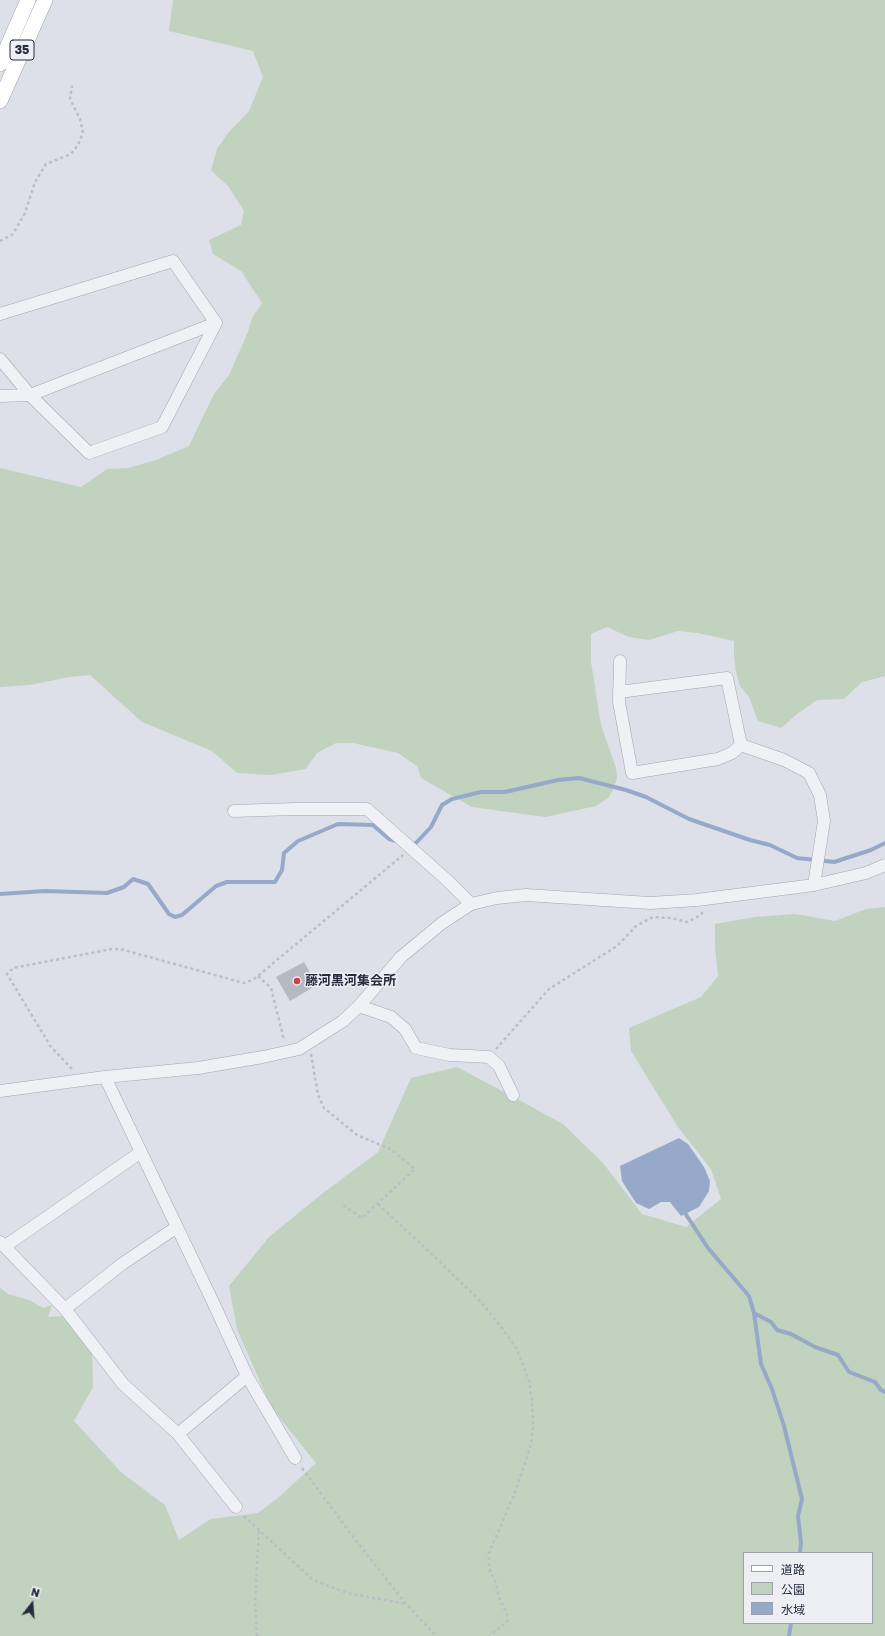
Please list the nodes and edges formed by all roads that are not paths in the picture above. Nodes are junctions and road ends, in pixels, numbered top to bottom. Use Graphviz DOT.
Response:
graph roads {
  1 [pos="28,0"];
  2 [pos="45,0"];
  3 [pos="0,64"];
  4 [pos="0,101"];
  5 [pos="0,314"];
  6 [pos="216,323"];
  7 [pos="0,359"];
  8 [pos="30,395"];
  9 [pos="0,396"];
  10 [pos="620,661"];
  11 [pos="619,692"];
  12 [pos="741,745"];
  13 [pos="234,811"];
  14 [pos="885,865"];
  15 [pos="814,885"];
  16 [pos="471,904"];
  17 [pos="359,1006"];
  18 [pos="105,1077"];
  19 [pos="0,1091"];
  20 [pos="513,1095"];
  21 [pos="141,1152"];
  22 [pos="176,1227"];
  23 [pos="2,1244"];
  24 [pos="65,1309"];
  25 [pos="247,1376"];
  26 [pos="178,1434"];
  27 [pos="295,1458"];
  28 [pos="236,1508"];
  1 -- 3 [label="main road, 35"];
  2 -- 4 [label="main road, 35"];
  5 -- 6 [label="street"];
  6 -- 8 [label="street"];
  6 -- 8 [label="street"];
  7 -- 8 [label="street"];
  8 -- 9 [label="street"];
  10 -- 11 [label="street"];
  11 -- 12 [label="street"];
  11 -- 12 [label="street"];
  12 -- 15 [label="street"];
  13 -- 16 [label="street"];
  14 -- 15 [label="street"];
  15 -- 16 [label="street"];
  16 -- 17 [label="street"];
  17 -- 18 [label="street"];
  17 -- 20 [label="street"];
  18 -- 19 [label="street"];
  18 -- 21 [label="street"];
  21 -- 22 [label="street"];
  21 -- 23 [label="street"];
  22 -- 24 [label="street"];
  22 -- 25 [label="street"];
  23 -- 24 [label="street"];
  24 -- 26 [label="street"];
  25 -- 26 [label="street"];
  25 -- 27 [label="street"];
  26 -- 28 [label="street"];
}
